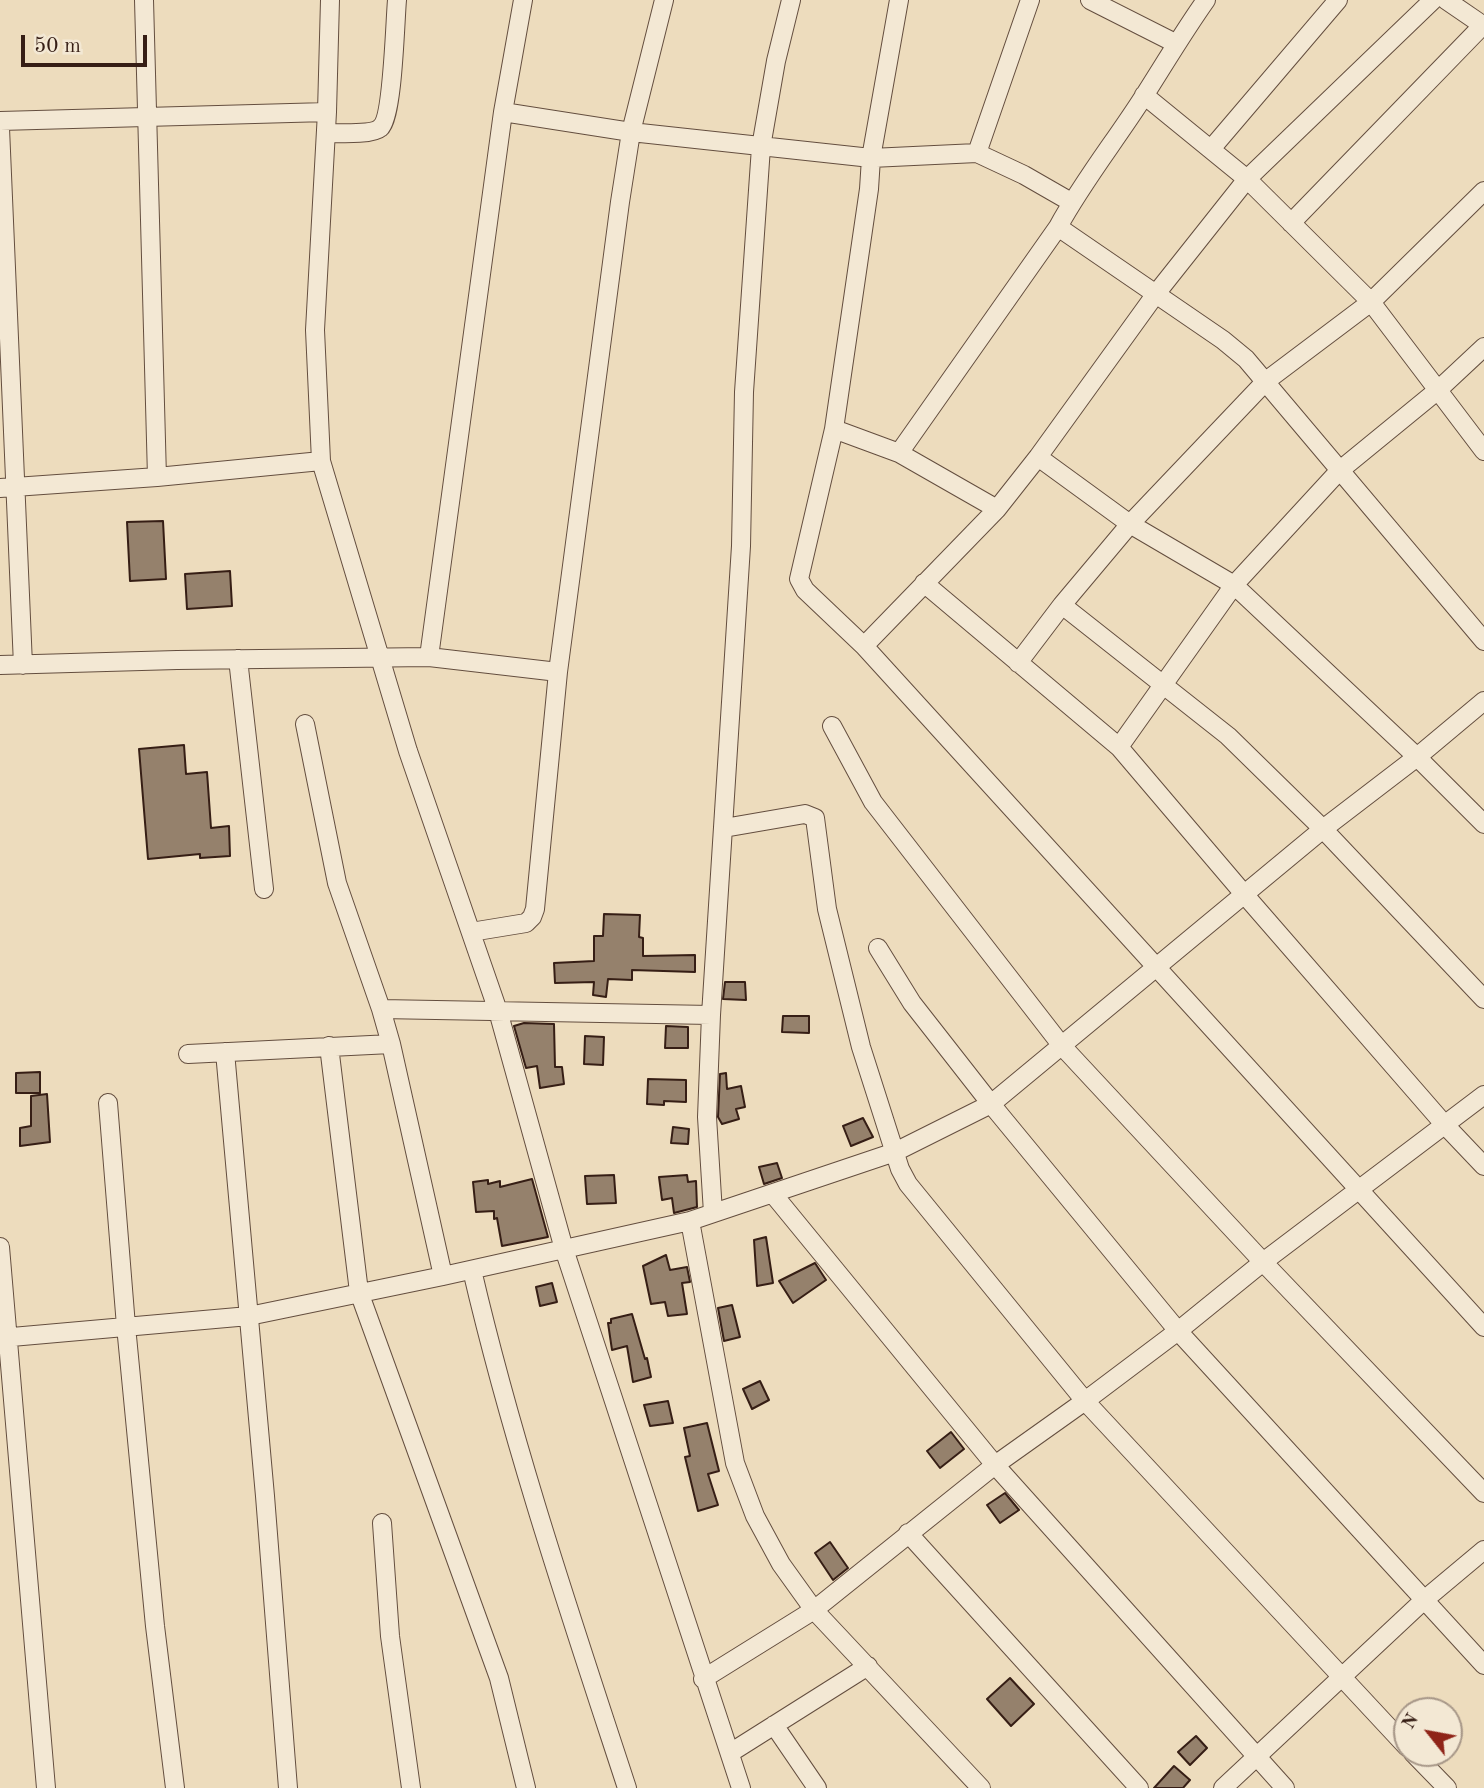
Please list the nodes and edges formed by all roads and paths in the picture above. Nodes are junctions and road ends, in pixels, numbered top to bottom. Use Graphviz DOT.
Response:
graph roads {
  1 [pos="144,0"];
  2 [pos="330,0"];
  3 [pos="397,0"];
  4 [pos="523,0"];
  5 [pos="664,0"];
  6 [pos="791,0"];
  7 [pos="899,0"];
  8 [pos="1030,0"];
  9 [pos="1090,0"];
  10 [pos="1206,0"];
  11 [pos="1338,0"];
  12 [pos="1433,0"];
  13 [pos="1446,0"];
  14 [pos="1483,25"];
  15 [pos="1175,43"];
  16 [pos="1144,95"];
  17 [pos="503,112"];
  18 [pos="327,113"];
  19 [pos="149,116"];
  20 [pos="0,121"];
  21 [pos="0,128"];
  22 [pos="631,132"];
  23 [pos="326,134"];
  24 [pos="761,147"];
  25 [pos="1211,149"];
  26 [pos="976,153"];
  27 [pos="871,158"];
  28 [pos="1247,179"];
  29 [pos="1484,191"];
  30 [pos="1071,202"];
  31 [pos="1292,223"];
  32 [pos="1058,227"];
  33 [pos="1155,295"];
  34 [pos="1371,302"];
  35 [pos="1484,347"];
  36 [pos="1266,381"];
  37 [pos="1438,390"];
  38 [pos="834,429"];
  39 [pos="1482,444"];
  40 [pos="899,453"];
  41 [pos="1038,457"];
  42 [pos="321,461"];
  43 [pos="1339,471"];
  44 [pos="158,477"];
  45 [pos="8,488"];
  46 [pos="997,509"];
  47 [pos="1130,524"];
  48 [pos="924,583"];
  49 [pos="1234,585"];
  50 [pos="1062,605"];
  51 [pos="1484,641"];
  52 [pos="864,646"];
  53 [pos="429,657"];
  54 [pos="380,658"];
  55 [pos="238,659"];
  56 [pos="1018,663"];
  57 [pos="0,665"];
  58 [pos="23,665"];
  59 [pos="558,672"];
  60 [pos="1163,685"];
  61 [pos="1484,701"];
  62 [pos="305,724"];
  63 [pos="832,726"];
  64 [pos="1119,747"];
  65 [pos="1417,757"];
  66 [pos="1484,824"];
  67 [pos="724,828"];
  68 [pos="1323,829"];
  69 [pos="264,889"];
  70 [pos="1244,894"];
  71 [pos="471,932"];
  72 [pos="878,948"];
  73 [pos="1157,966"];
  74 [pos="1484,999"];
  75 [pos="381,1009"];
  76 [pos="498,1011"];
  77 [pos="711,1015"];
  78 [pos="391,1044"];
  79 [pos="329,1046"];
  80 [pos="1062,1046"];
  81 [pos="225,1052"];
  82 [pos="188,1054"];
  83 [pos="1484,1095"];
  84 [pos="108,1103"];
  85 [pos="990,1104"];
  86 [pos="1444,1124"];
  87 [pos="894,1152"];
  88 [pos="1484,1166"];
  89 [pos="1358,1191"];
  90 [pos="773,1194"];
  91 [pos="713,1213"];
  92 [pos="690,1221"];
  93 [pos="0,1247"];
  94 [pos="564,1249"];
  95 [pos="1263,1262"];
  96 [pos="472,1270"];
  97 [pos="443,1276"];
  98 [pos="359,1292"];
  99 [pos="249,1316"];
  100 [pos="126,1326"];
  101 [pos="1484,1327"];
  102 [pos="1178,1331"];
  103 [pos="3,1338"];
  104 [pos="1086,1401"];
  105 [pos="995,1465"];
  106 [pos="1484,1493"];
  107 [pos="382,1522"];
  108 [pos="908,1533"];
  109 [pos="1484,1550"];
  110 [pos="1423,1601"];
  111 [pos="814,1610"];
  112 [pos="1484,1665"];
  113 [pos="868,1666"];
  114 [pos="1341,1678"];
  115 [pos="703,1679"];
  116 [pos="774,1725"];
  117 [pos="1393,1732"];
  118 [pos="730,1753"];
  119 [pos="1256,1758"];
  120 [pos="1427,1767"];
  121 [pos="46,1788"];
  122 [pos="175,1788"];
  123 [pos="288,1788"];
  124 [pos="411,1788"];
  125 [pos="526,1788"];
  126 [pos="627,1788"];
  127 [pos="741,1788"];
  128 [pos="817,1788"];
  129 [pos="981,1788"];
  130 [pos="1139,1788"];
  131 [pos="1223,1788"];
  132 [pos="1285,1788"];
  133 [pos="1447,1788"];
  1 -- 19 [label="street"];
  2 -- 18 [label="street"];
  3 -- 23 [label="street"];
  4 -- 17 [label="street"];
  5 -- 22 [label="street"];
  6 -- 24 [label="street"];
  7 -- 27 [label="street"];
  8 -- 26 [label="street"];
  9 -- 15 [label="street"];
  10 -- 15 [label="street"];
  11 -- 25 [label="street"];
  12 -- 28 [label="street"];
  13 -- 14 [label="street"];
  14 -- 31 [label="street"];
  15 -- 16 [label="street"];
  16 -- 25 [label="street"];
  16 -- 30 [label="street"];
  17 -- 22 [label="street"];
  17 -- 53 [label="street"];
  18 -- 19 [label="street"];
  18 -- 23 [label="street"];
  19 -- 20 [label="street"];
  19 -- 44 [label="street"];
  21 -- 45 [label="street"];
  22 -- 24 [label="street"];
  22 -- 59 [label="street"];
  23 -- 42 [label="street"];
  24 -- 27 [label="street"];
  24 -- 67 [label="street"];
  25 -- 28 [label="street"];
  26 -- 27 [label="street"];
  26 -- 30 [label="street"];
  27 -- 38 [label="street"];
  28 -- 31 [label="street"];
  28 -- 33 [label="street"];
  29 -- 34 [label="street"];
  30 -- 32 [label="street"];
  31 -- 34 [label="street"];
  32 -- 33 [label="street"];
  32 -- 40 [label="street"];
  33 -- 36 [label="street"];
  33 -- 41 [label="street"];
  34 -- 36 [label="street"];
  34 -- 37 [label="street"];
  35 -- 37 [label="street"];
  36 -- 43 [label="street"];
  36 -- 47 [label="street"];
  37 -- 39 [label="street"];
  37 -- 43 [label="street"];
  38 -- 40 [label="street"];
  38 -- 52 [label="street"];
  40 -- 46 [label="street"];
  41 -- 46 [label="street"];
  41 -- 47 [label="street"];
  42 -- 44 [label="street"];
  42 -- 54 [label="street"];
  43 -- 49 [label="street"];
  43 -- 51 [label="street"];
  44 -- 45 [label="street"];
  45 -- 58 [label="street"];
  46 -- 48 [label="street"];
  47 -- 49 [label="street"];
  47 -- 50 [label="street"];
  48 -- 52 [label="street"];
  48 -- 56 [label="street"];
  49 -- 60 [label="street"];
  49 -- 65 [label="street"];
  50 -- 56 [label="street"];
  50 -- 60 [label="street"];
  52 -- 73 [label="street"];
  53 -- 54 [label="street"];
  53 -- 59 [label="street"];
  54 -- 55 [label="street"];
  54 -- 71 [label="street"];
  55 -- 58 [label="street"];
  55 -- 69 [label="street"];
  56 -- 64 [label="street"];
  57 -- 58 [label="street"];
  59 -- 71 [label="street"];
  60 -- 64 [label="street"];
  60 -- 68 [label="street"];
  61 -- 65 [label="street"];
  62 -- 75 [label="street"];
  63 -- 80 [label="street"];
  64 -- 70 [label="street"];
  65 -- 66 [label="street"];
  65 -- 68 [label="street"];
  67 -- 77 [label="street"];
  67 -- 87 [label="street"];
  68 -- 70 [label="street"];
  68 -- 74 [label="street"];
  70 -- 73 [label="street"];
  70 -- 86 [label="street"];
  71 -- 76 [label="street"];
  72 -- 85 [label="street"];
  73 -- 80 [label="street"];
  73 -- 89 [label="street"];
  75 -- 76 [label="street"];
  75 -- 78 [label="street"];
  76 -- 77 [label="street"];
  76 -- 94 [label="street"];
  77 -- 91 [label="street"];
  78 -- 79 [label="street"];
  78 -- 97 [label="street"];
  79 -- 81 [label="street"];
  79 -- 98 [label="street"];
  80 -- 85 [label="street"];
  80 -- 95 [label="street"];
  81 -- 82 [label="street"];
  81 -- 99 [label="street"];
  83 -- 86 [label="street"];
  84 -- 100 [label="street"];
  85 -- 87 [label="street"];
  85 -- 102 [label="street"];
  86 -- 88 [label="street"];
  86 -- 89 [label="street"];
  87 -- 90 [label="street"];
  87 -- 104 [label="street"];
  89 -- 95 [label="street"];
  89 -- 101 [label="street"];
  90 -- 91 [label="street"];
  90 -- 105 [label="street"];
  91 -- 92 [label="street"];
  92 -- 94 [label="street"];
  92 -- 111 [label="street"];
  93 -- 103 [label="street"];
  94 -- 96 [label="street"];
  94 -- 115 [label="street"];
  95 -- 102 [label="street"];
  95 -- 106 [label="street"];
  96 -- 97 [label="street"];
  96 -- 126 [label="street"];
  97 -- 98 [label="street"];
  98 -- 99 [label="street"];
  98 -- 125 [label="street"];
  99 -- 100 [label="street"];
  99 -- 123 [label="street"];
  100 -- 103 [label="street"];
  100 -- 122 [label="street"];
  102 -- 104 [label="street"];
  102 -- 110 [label="street"];
  103 -- 121 [label="street"];
  104 -- 105 [label="street"];
  104 -- 114 [label="street"];
  105 -- 108 [label="street"];
  105 -- 119 [label="street"];
  107 -- 124 [label="street"];
  108 -- 111 [label="street"];
  108 -- 130 [label="street"];
  109 -- 110 [label="street"];
  110 -- 112 [label="street"];
  110 -- 114 [label="street"];
  111 -- 113 [label="street"];
  111 -- 115 [label="street"];
  113 -- 116 [label="street"];
  113 -- 129 [label="street"];
  114 -- 117 [label="street"];
  114 -- 119 [label="street"];
  115 -- 118 [label="street"];
  116 -- 118 [label="street"];
  116 -- 128 [label="street"];
  118 -- 127 [label="street"];
  119 -- 131 [label="street"];
  119 -- 132 [label="street"];
  120 -- 133 [label="street"];
}
